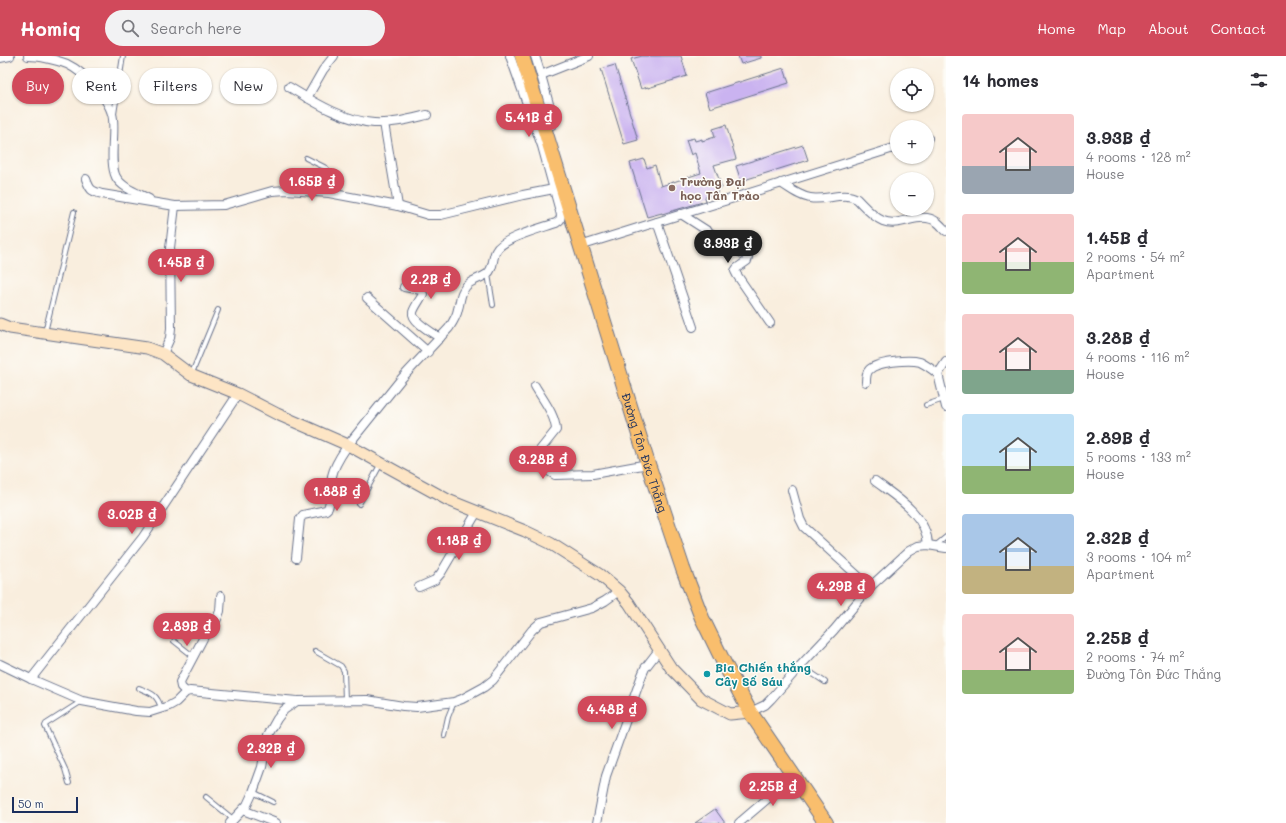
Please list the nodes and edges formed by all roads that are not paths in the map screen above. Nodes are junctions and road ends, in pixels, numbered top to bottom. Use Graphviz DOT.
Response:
graph roads {
  1 [pos="10,56"];
  2 [pos="28,56"];
  3 [pos="123,56"];
  4 [pos="334,56"];
  5 [pos="510,56"];
  6 [pos="522,56"];
  7 [pos="534,56"];
  8 [pos="588,56"];
  9 [pos="0,58"];
  10 [pos="541,75"];
  11 [pos="289,87"];
  12 [pos="307,98"];
  13 [pos="427,115"];
  14 [pos="113,118"];
  15 [pos="384,123"];
  16 [pos="541,129"];
  17 [pos="890,149"];
  18 [pos="306,158"];
  19 [pos="86,179"];
  20 [pos="781,183"];
  21 [pos="554,189"];
  22 [pos="329,193"];
  23 [pos="153,202"];
  24 [pos="175,206"];
  25 [pos="398,206"];
  26 [pos="74,212"];
  27 [pos="681,214"];
  28 [pos="657,222"];
  29 [pos="946,231"];
  30 [pos="580,246"];
  31 [pos="488,274"];
  32 [pos="404,287"];
  33 [pos="366,298"];
  34 [pos="493,304"];
  35 [pos="218,310"];
  36 [pos="770,323"];
  37 [pos="0,324"];
  38 [pos="693,327"];
  39 [pos="45,332"];
  40 [pos="440,338"];
  41 [pos="428,352"];
  42 [pos="163,354"];
  43 [pos="946,362"];
  44 [pos="938,374"];
  45 [pos="191,375"];
  46 [pos="866,382"];
  47 [pos="535,386"];
  48 [pos="238,394"];
  49 [pos="945,403"];
  50 [pos="926,405"];
  51 [pos="348,444"];
  52 [pos="381,462"];
  53 [pos="648,464"];
  54 [pos="875,481"];
  55 [pos="792,490"];
  56 [pos="359,504"];
  57 [pos="477,512"];
  58 [pos="946,537"];
  59 [pos="932,546"];
  60 [pos="946,548"];
  61 [pos="296,558"];
  62 [pos="870,587"];
  63 [pos="419,588"];
  64 [pos="619,591"];
  65 [pos="221,596"];
  66 [pos="174,641"];
  67 [pos="659,650"];
  68 [pos="315,651"];
  69 [pos="194,656"];
  70 [pos="0,664"];
  71 [pos="800,666"];
  72 [pos="31,679"];
  73 [pos="825,682"];
  74 [pos="139,688"];
  75 [pos="186,692"];
  76 [pos="345,700"];
  77 [pos="82,701"];
  78 [pos="298,701"];
  79 [pos="454,702"];
  80 [pos="161,709"];
  81 [pos="750,712"];
  82 [pos="444,736"];
  83 [pos="794,776"];
  84 [pos="69,783"];
  85 [pos="253,792"];
  86 [pos="206,797"];
  87 [pos="273,802"];
  88 [pos="243,810"];
  89 [pos="232,821"];
  90 [pos="276,823"];
  91 [pos="597,823"];
  92 [pos="739,823"];
  93 [pos="826,823"];
  1 -- 9 [label="street"];
  2 -- 14 [label="street"];
  3 -- 14 [label="lane"];
  4 -- 12 [label="street"];
  5 -- 16 [label="street"];
  6 -- 16 [label="highway, Đường Tôn Đức Thắng"];
  7 -- 10 [label="street"];
  8 -- 10 [label="street"];
  10 -- 16 [label="street"];
  11 -- 12 [label="street"];
  12 -- 15 [label="street"];
  13 -- 15 [label="street"];
  14 -- 23 [label="street"];
  15 -- 25 [label="street"];
  16 -- 21 [label="street"];
  16 -- 30 [label="highway, Đường Tôn Đức Thắng"];
  17 -- 20 [label="street"];
  18 -- 22 [label="lane"];
  19 -- 23 [label="street"];
  20 -- 27 [label="street"];
  20 -- 29 [label="street"];
  21 -- 25 [label="street"];
  21 -- 31 [label="street"];
  22 -- 24 [label="street"];
  22 -- 25 [label="street"];
  23 -- 24 [label="street"];
  24 -- 42 [label="street"];
  26 -- 39 [label="lane"];
  27 -- 28 [label="street"];
  27 -- 36 [label="street"];
  28 -- 30 [label="street"];
  28 -- 38 [label="street"];
  30 -- 53 [label="highway, Đường Tôn Đức Thắng"];
  31 -- 34 [label="lane"];
  31 -- 40 [label="street"];
  32 -- 40 [label="street"];
  33 -- 41 [label="street"];
  35 -- 45 [label="lane"];
  37 -- 39 [label="street"];
  39 -- 42 [label="street"];
  40 -- 41 [label="street"];
  41 -- 51 [label="street"];
  42 -- 45 [label="street"];
  43 -- 44 [label="street"];
  44 -- 46 [label="street"];
  44 -- 49 [label="street"];
  45 -- 48 [label="street"];
  47 -- 53 [label="street"];
  48 -- 51 [label="street"];
  48 -- 72 [label="street"];
  49 -- 50 [label="lane"];
  51 -- 52 [label="street"];
  51 -- 61 [label="street"];
  52 -- 56 [label="lane"];
  52 -- 57 [label="street"];
  53 -- 81 [label="highway, Đường Tôn Đức Thắng"];
  54 -- 59 [label="street"];
  55 -- 62 [label="street"];
  57 -- 63 [label="street"];
  57 -- 64 [label="street"];
  58 -- 59 [label="lane"];
  59 -- 60 [label="street"];
  59 -- 62 [label="street"];
  62 -- 71 [label="street"];
  64 -- 67 [label="street"];
  64 -- 79 [label="street"];
  65 -- 69 [label="street"];
  66 -- 69 [label="lane"];
  67 -- 81 [label="street"];
  67 -- 91 [label="street"];
  68 -- 76 [label="lane"];
  69 -- 75 [label="street"];
  70 -- 72 [label="street"];
  71 -- 73 [label="lane"];
  71 -- 81 [label="street"];
  72 -- 77 [label="street"];
  74 -- 80 [label="lane"];
  75 -- 78 [label="street"];
  75 -- 80 [label="street"];
  76 -- 78 [label="street"];
  76 -- 79 [label="street"];
  77 -- 80 [label="street"];
  77 -- 84 [label="lane"];
  78 -- 85 [label="street"];
  79 -- 82 [label="lane"];
  81 -- 83 [label="highway, Đường Tôn Đức Thắng"];
  83 -- 92 [label="street"];
  83 -- 93 [label="highway, Đường Tôn Đức Thắng"];
  85 -- 87 [label="lane"];
  85 -- 88 [label="street"];
  86 -- 89 [label="lane"];
  88 -- 89 [label="street"];
  88 -- 90 [label="street"];
}
